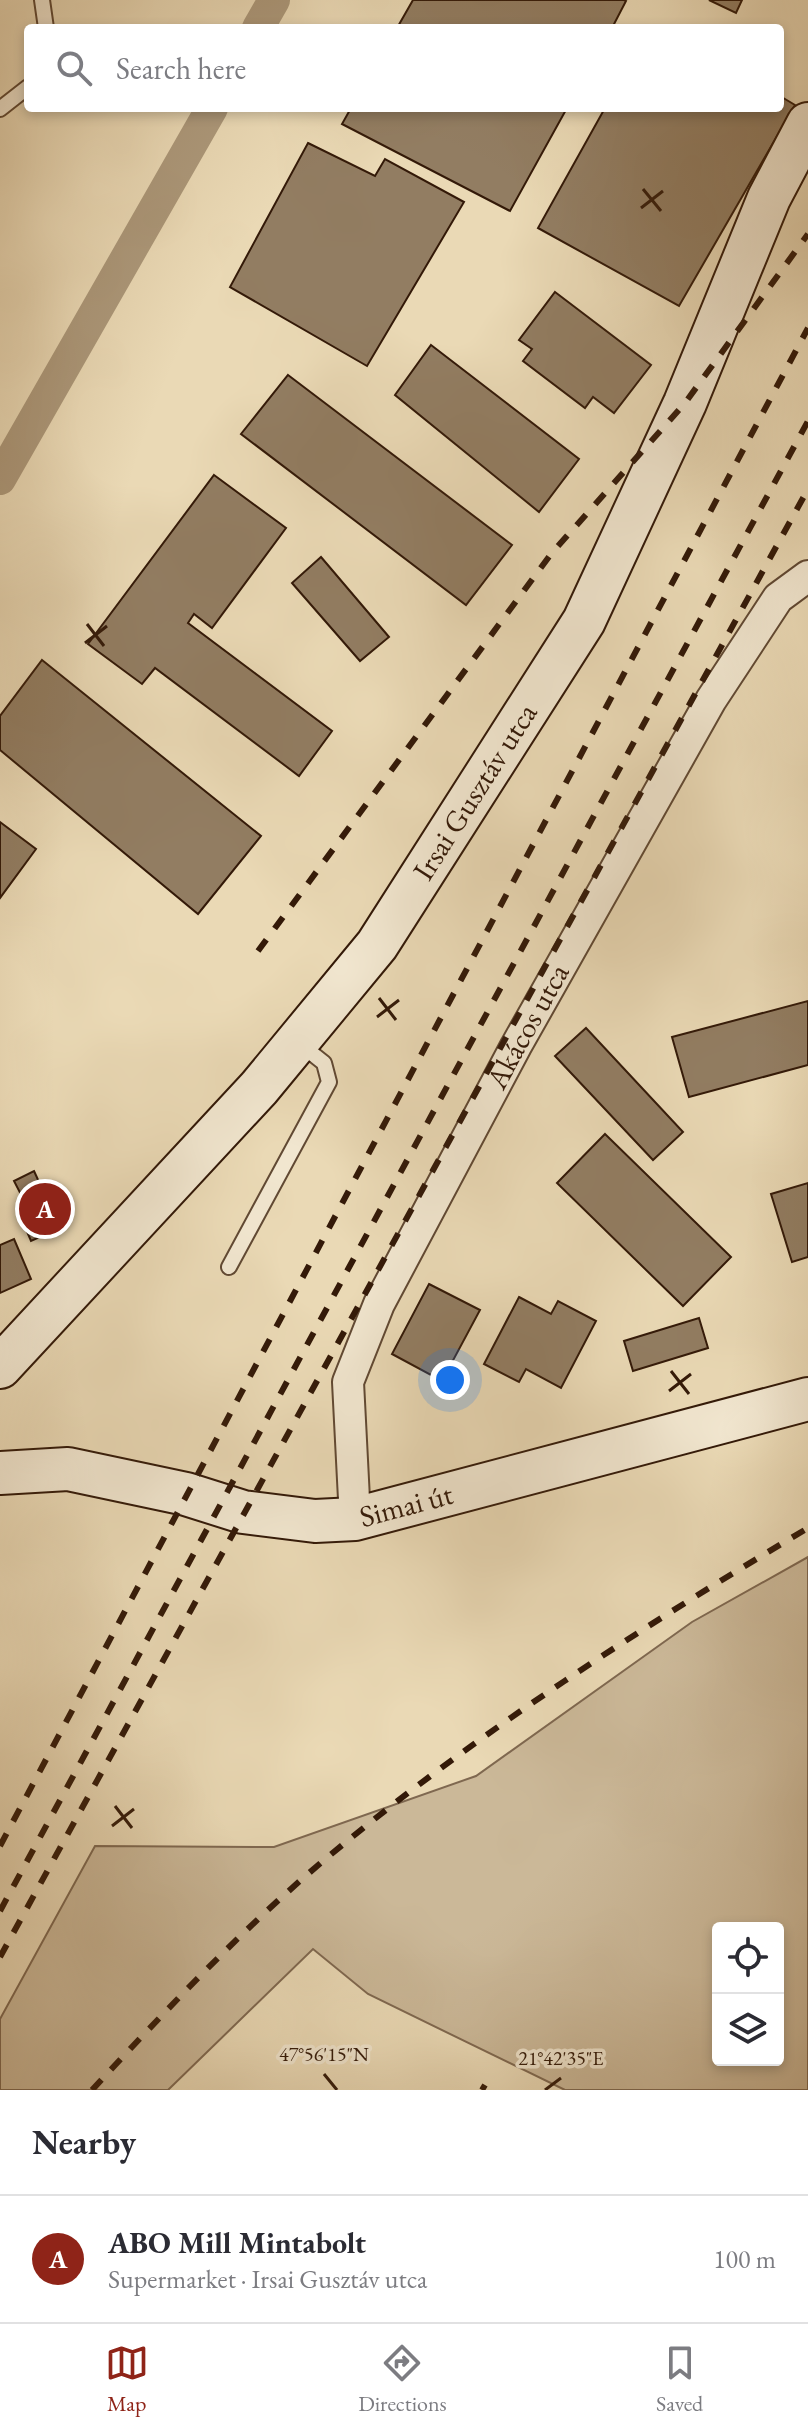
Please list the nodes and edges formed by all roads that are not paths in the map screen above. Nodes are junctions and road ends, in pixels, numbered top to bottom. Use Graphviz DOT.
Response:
graph roads {
  1 [pos="42,0"];
  2 [pos="45,24"];
  3 [pos="24,90"];
  4 [pos="0,109"];
  5 [pos="808,124"];
  6 [pos="808,576"];
  7 [pos="297,1042"];
  8 [pos="229,1267"];
  9 [pos="0,1367"];
  10 [pos="808,1399"];
  11 [pos="0,1473"];
  12 [pos="355,1519"];
  1 -- 2 [label="lane"];
  3 -- 4 [label="lane"];
  5 -- 7 [label="street, Irsai Gusztáv utca"];
  6 -- 12 [label="street, Akácos utca"];
  7 -- 8 [label="lane"];
  7 -- 9 [label="street, Irsai Gusztáv utca"];
  10 -- 12 [label="street, Simai út"];
  11 -- 12 [label="street, Simai út"];
}
